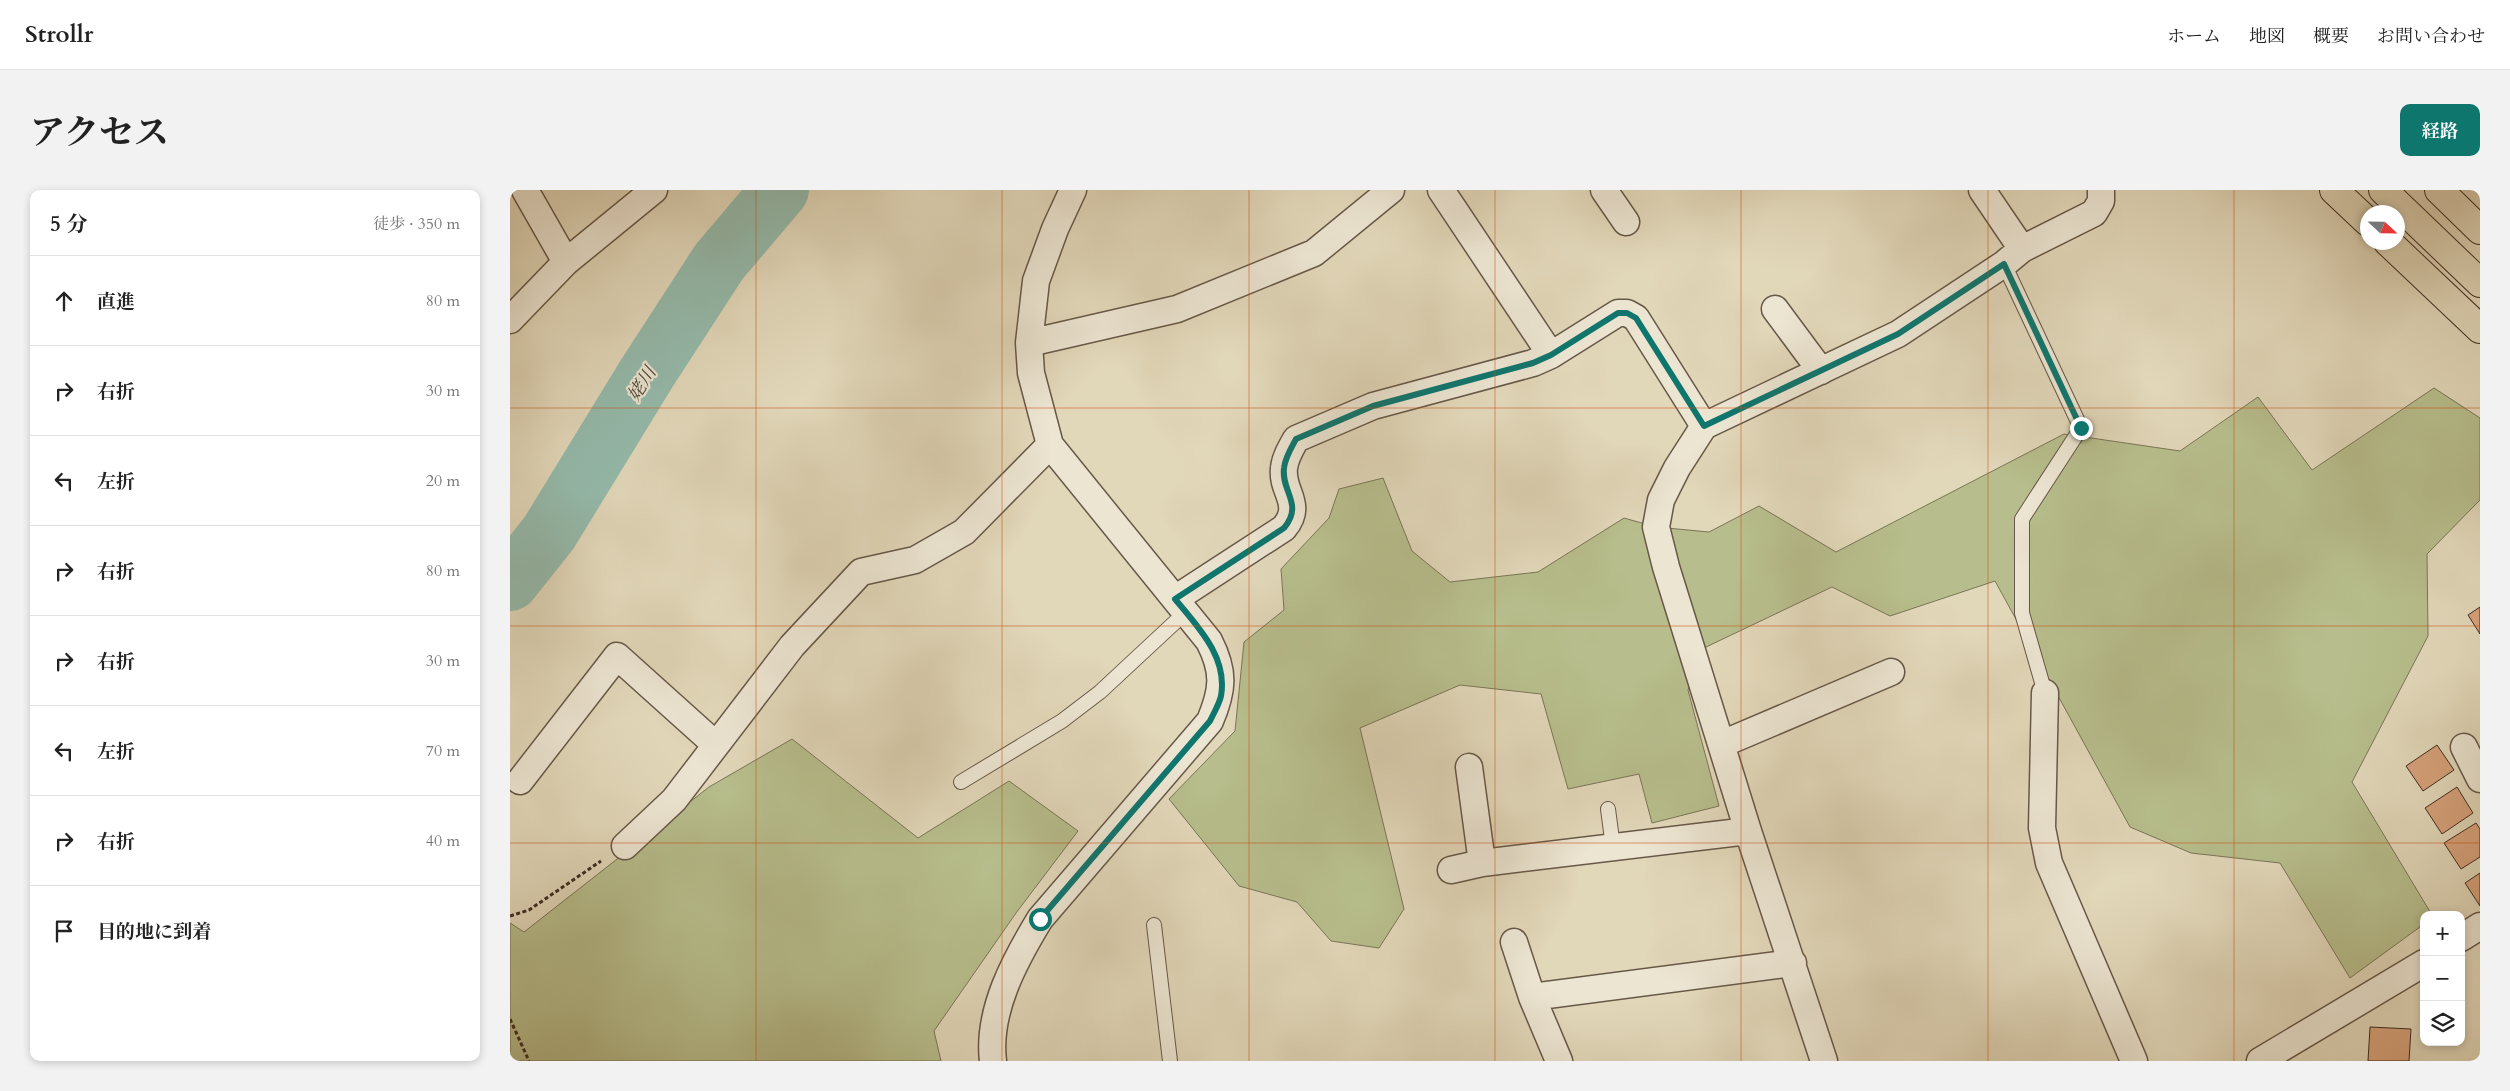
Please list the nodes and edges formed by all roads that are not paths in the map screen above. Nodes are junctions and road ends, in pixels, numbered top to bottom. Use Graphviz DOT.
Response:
graph roads {
  1 [pos="525,190"];
  2 [pos="654,190"];
  3 [pos="1073,190"];
  4 [pos="1391,190"];
  5 [pos="1441,190"];
  6 [pos="1604,190"];
  7 [pos="1982,190"];
  8 [pos="2101,190"];
  9 [pos="2334,190"];
  10 [pos="2383,190"];
  11 [pos="2439,190"];
  12 [pos="2360,214"];
  13 [pos="1626,222"];
  14 [pos="2480,230"];
  15 [pos="2397,250"];
  16 [pos="2013,256"];
  17 [pos="566,262"];
  18 [pos="2480,283"];
  19 [pos="1775,309"];
  20 [pos="510,320"];
  21 [pos="2480,328"];
  22 [pos="1029,343"];
  23 [pos="1551,355"];
  24 [pos="1820,371"];
  25 [pos="1704,426"];
  26 [pos="1050,445"];
  27 [pos="1181,606"];
  28 [pos="1891,672"];
  29 [pos="2045,693"];
  30 [pos="1722,744"];
  31 [pos="716,745"];
  32 [pos="2464,747"];
  33 [pos="1468,767"];
  34 [pos="2480,779"];
  35 [pos="520,781"];
  36 [pos="961,782"];
  37 [pos="1608,809"];
  38 [pos="1748,831"];
  39 [pos="624,846"];
  40 [pos="1613,848"];
  41 [pos="1482,863"];
  42 [pos="1451,870"];
  43 [pos="1154,925"];
  44 [pos="2480,926"];
  45 [pos="2465,935"];
  46 [pos="1514,942"];
  47 [pos="1793,963"];
  48 [pos="2420,965"];
  49 [pos="1532,997"];
  50 [pos="994,1061"];
  51 [pos="1170,1061"];
  52 [pos="1559,1061"];
  53 [pos="1824,1061"];
  54 [pos="2134,1061"];
  55 [pos="2260,1061"];
  1 -- 17 [label="street"];
  2 -- 17 [label="street"];
  3 -- 22 [label="street"];
  4 -- 22 [label="street"];
  5 -- 23 [label="street"];
  6 -- 13 [label="street"];
  7 -- 16 [label="street"];
  8 -- 16 [label="street"];
  9 -- 12 [label="highway"];
  10 -- 18 [label="highway"];
  11 -- 14 [label="highway"];
  15 -- 21 [label="highway"];
  16 -- 24 [label="street"];
  16 -- 29 [label="lane"];
  17 -- 20 [label="street"];
  19 -- 24 [label="street"];
  22 -- 26 [label="street"];
  23 -- 25 [label="street"];
  23 -- 27 [label="street"];
  24 -- 25 [label="street"];
  25 -- 30 [label="street"];
  26 -- 27 [label="street"];
  26 -- 31 [label="street"];
  27 -- 36 [label="lane"];
  27 -- 50 [label="street"];
  28 -- 30 [label="street"];
  29 -- 54 [label="street"];
  30 -- 38 [label="street"];
  31 -- 35 [label="street"];
  31 -- 39 [label="street"];
  32 -- 34 [label="street"];
  33 -- 41 [label="street"];
  37 -- 40 [label="lane"];
  38 -- 40 [label="street"];
  38 -- 47 [label="street"];
  40 -- 41 [label="street"];
  41 -- 42 [label="street"];
  43 -- 51 [label="lane"];
  44 -- 45 [label="street"];
  46 -- 49 [label="street"];
  47 -- 49 [label="street"];
  47 -- 53 [label="street"];
  48 -- 55 [label="street"];
  49 -- 52 [label="street"];
}
